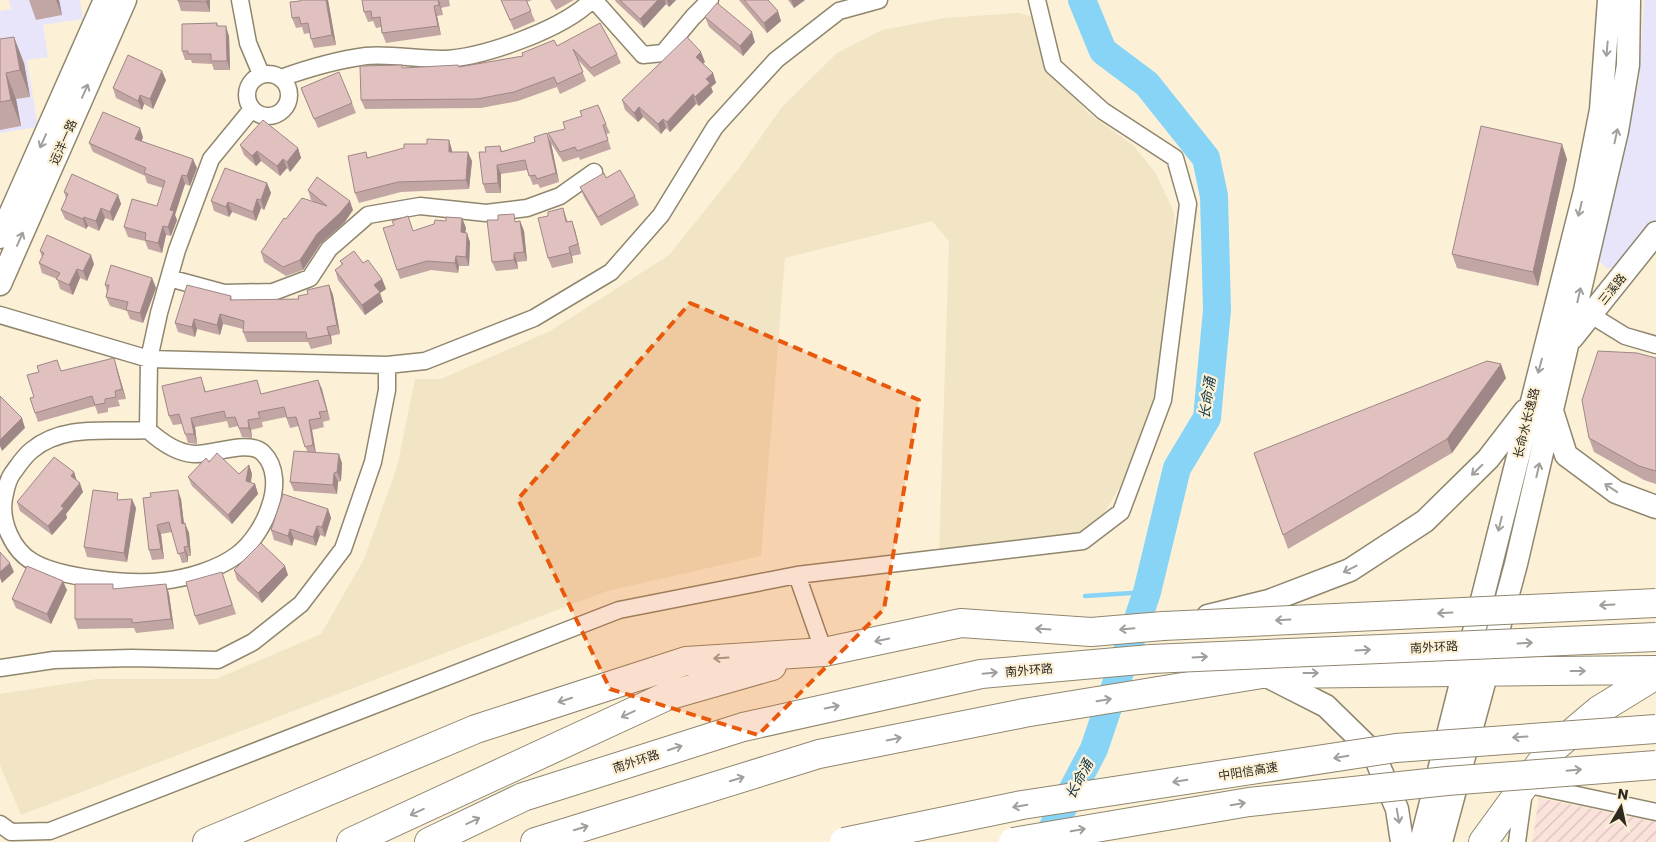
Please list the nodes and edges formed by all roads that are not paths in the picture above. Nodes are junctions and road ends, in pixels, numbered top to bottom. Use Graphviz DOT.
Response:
graph roads {
  1 [pos="105,0"];
  2 [pos="125,0"];
  3 [pos="240,0"];
  4 [pos="593,0"];
  5 [pos="710,0"];
  6 [pos="879,0"];
  7 [pos="1037,0"];
  8 [pos="1609,0"];
  9 [pos="1629,0"];
  10 [pos="261,74"];
  11 [pos="281,78"];
  12 [pos="252,109"];
  13 [pos="594,172"];
  14 [pos="1656,234"];
  15 [pos="0,238"];
  16 [pos="1586,264"];
  17 [pos="1621,277"];
  18 [pos="169,278"];
  19 [pos="0,284"];
  20 [pos="0,315"];
  21 [pos="1591,315"];
  22 [pos="1568,344"];
  23 [pos="1656,345"];
  24 [pos="148,359"];
  25 [pos="387,365"];
  26 [pos="1530,404"];
  27 [pos="1552,411"];
  28 [pos="148,430"];
  29 [pos="1656,507"];
  30 [pos="797,575"];
  31 [pos="1656,603"];
  32 [pos="1163,626"];
  33 [pos="1656,637"];
  34 [pos="824,652"];
  35 [pos="0,668"];
  36 [pos="1656,670"];
  37 [pos="1476,672"];
  38 [pos="1262,674"];
  39 [pos="1656,675"];
  40 [pos="1656,729"];
  41 [pos="1656,765"];
  42 [pos="1525,784"];
  43 [pos="1656,812"];
  44 [pos="0,824"];
  45 [pos="208,842"];
  46 [pos="351,842"];
  47 [pos="429,842"];
  48 [pos="535,842"];
  49 [pos="844,842"];
  50 [pos="1013,842"];
  51 [pos="1402,842"];
  52 [pos="1420,842"];
  53 [pos="1441,842"];
  54 [pos="1483,842"];
  55 [pos="1517,842"];
  1 -- 15 [label="street, 远洋一路, one-way"];
  19 -- 2 [label="street, 远洋一路, one-way"];
  3 -- 10 [label="street"];
  4 -- 5 [label="street"];
  4 -- 11 [label="street"];
  6 -- 25 [label="street"];
  7 -- 30 [label="street"];
  8 -- 26 [label="street, 长命水长逸路, one-way"];
  16 -- 9 [label="street, 长命水长逸路, one-way"];
  10 -- 11 [label="street"];
  10 -- 12 [label="street"];
  11 -- 12 [label="street"];
  12 -- 18 [label="street"];
  13 -- 18 [label="street"];
  14 -- 17 [label="street, 三溪路"];
  16 -- 17 [label="street"];
  22 -- 16 [label="street, 长命水长逸路, one-way"];
  17 -- 21 [label="street, 三溪路"];
  18 -- 24 [label="street"];
  20 -- 24 [label="street"];
  21 -- 22 [label="street, 三溪路"];
  21 -- 23 [label="street"];
  22 -- 27 [label="street, 长命水长逸路"];
  24 -- 25 [label="street"];
  24 -- 28 [label="street"];
  25 -- 35 [label="street"];
  26 -- 32 [label="street, one-way"];
  26 -- 37 [label="street, 长命水长逸路, one-way"];
  29 -- 27 [label="street, one-way"];
  37 -- 27 [label="street, 长命水长逸路, one-way"];
  28 -- 28 [label="street"];
  30 -- 34 [label="street"];
  30 -- 44 [label="street"];
  31 -- 32 [label="highway, one-way, bridge"];
  32 -- 34 [label="highway, one-way"];
  47 -- 33 [label="highway, 南外环路, one-way, bridge"];
  34 -- 45 [label="highway, one-way"];
  34 -- 46 [label="highway, one-way"];
  37 -- 36 [label="highway, one-way"];
  38 -- 37 [label="highway, one-way"];
  37 -- 52 [label="street, 长命水长逸路"];
  37 -- 53 [label="street, 长命水长逸路"];
  48 -- 38 [label="highway, one-way"];
  38 -- 51 [label="street, one-way"];
  39 -- 42 [label="highway"];
  40 -- 49 [label="highway, 中阳信高速, one-way, bridge"];
  50 -- 41 [label="highway, one-way, bridge"];
  42 -- 43 [label="street"];
  42 -- 54 [label="highway"];
  42 -- 55 [label="street"];
}
